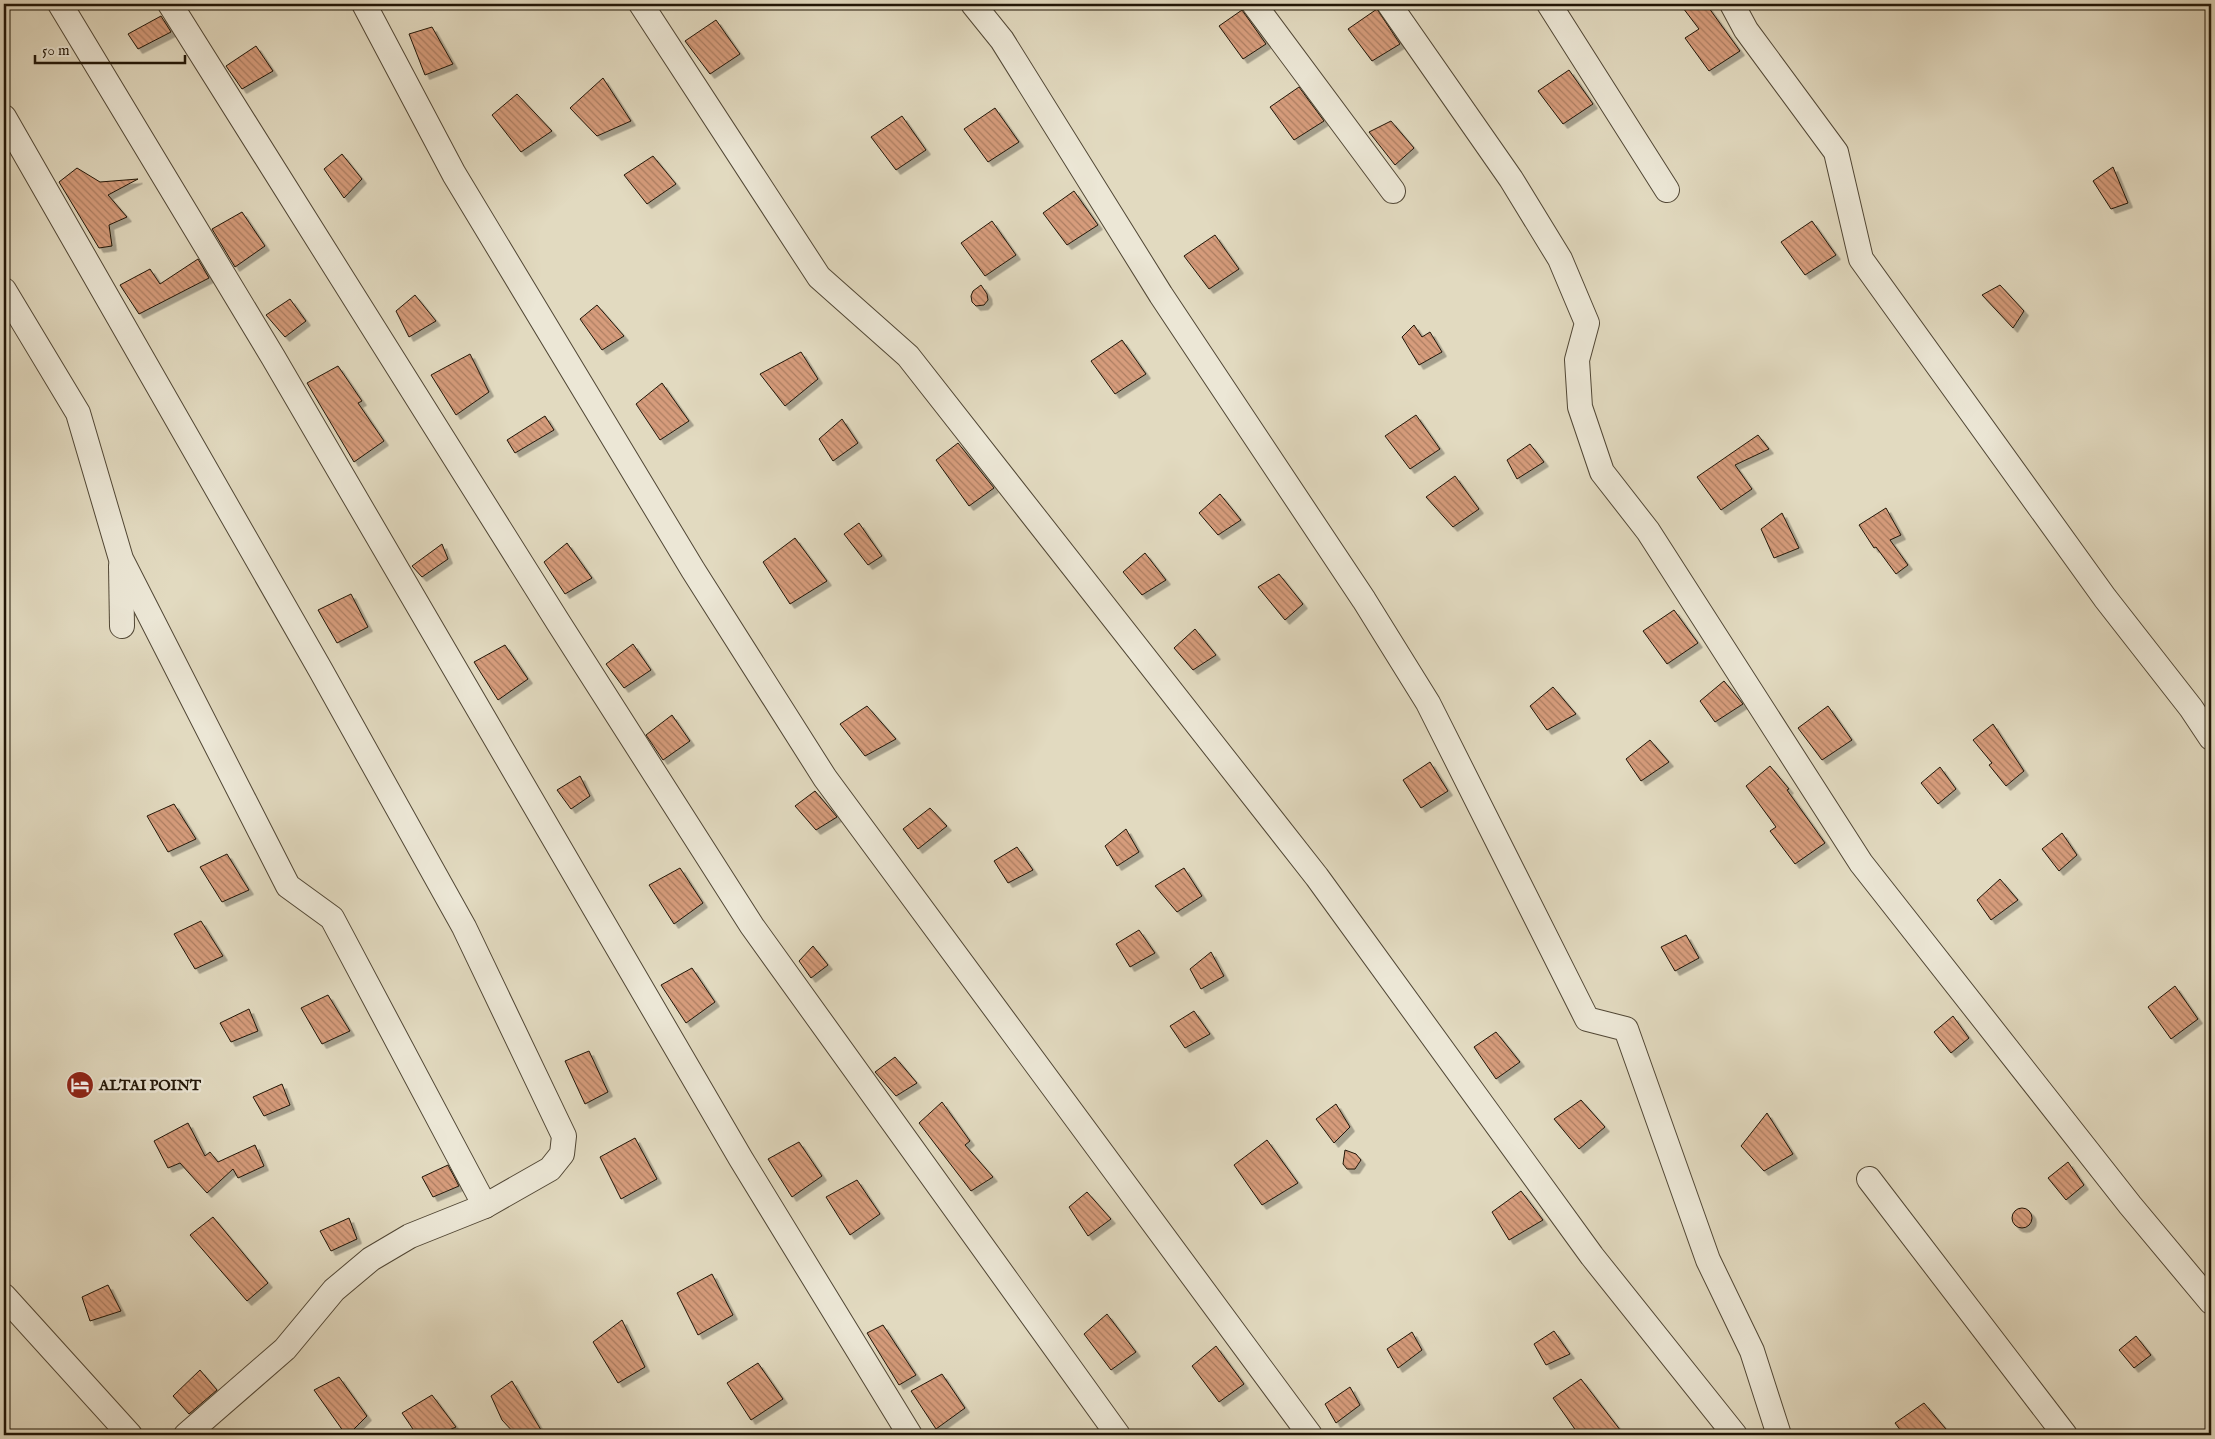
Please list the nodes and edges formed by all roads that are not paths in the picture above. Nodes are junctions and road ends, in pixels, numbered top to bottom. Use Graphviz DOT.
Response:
graph roads {
  1 [pos="60,4"];
  2 [pos="170,4"];
  3 [pos="364,4"];
  4 [pos="640,4"];
  5 [pos="973,4"];
  6 [pos="1254,4"];
  7 [pos="1389,4"];
  8 [pos="1548,4"];
  9 [pos="1732,4"];
  10 [pos="4,117"];
  11 [pos="1667,190"];
  12 [pos="1393,191"];
  13 [pos="4,290"];
  14 [pos="121,559"];
  15 [pos="122,626"];
  16 [pos="2211,738"];
  17 [pos="1869,1179"];
  18 [pos="485,1206"];
  19 [pos="4,1296"];
  20 [pos="2211,1302"];
  21 [pos="1299,1431"];
  22 [pos="130,1435"];
  23 [pos="186,1435"];
  24 [pos="910,1435"];
  25 [pos="1118,1435"];
  26 [pos="1735,1435"];
  27 [pos="1779,1435"];
  28 [pos="2066,1435"];
  1 -- 24 [label="street"];
  2 -- 25 [label="street"];
  3 -- 21 [label="street"];
  4 -- 26 [label="street"];
  5 -- 27 [label="street"];
  6 -- 12 [label="street"];
  7 -- 20 [label="street"];
  8 -- 11 [label="street"];
  9 -- 16 [label="street"];
  10 -- 18 [label="street"];
  13 -- 14 [label="street"];
  14 -- 15 [label="street"];
  14 -- 18 [label="street"];
  17 -- 28 [label="street"];
  18 -- 23 [label="street"];
  19 -- 22 [label="street"];
}
